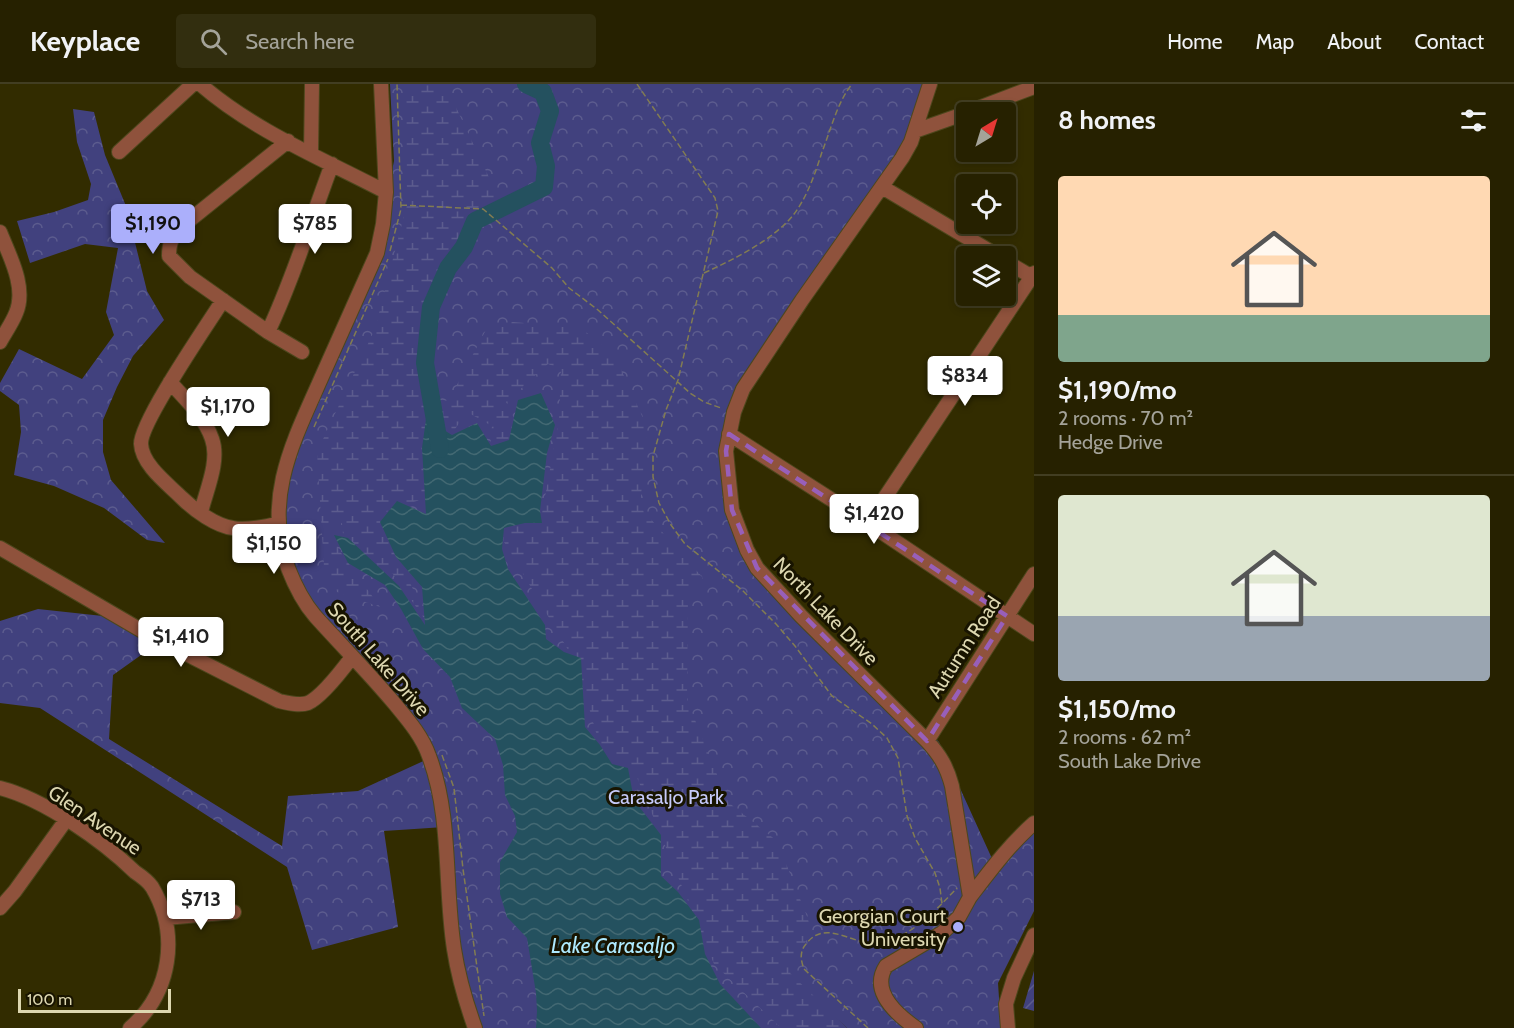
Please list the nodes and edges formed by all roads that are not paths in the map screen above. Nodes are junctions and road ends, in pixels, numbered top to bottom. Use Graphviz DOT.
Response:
graph roads {
  1 [pos="193,84"];
  2 [pos="200,84"];
  3 [pos="220,84"];
  4 [pos="312,84"];
  5 [pos="381,84"];
  6 [pos="930,84"];
  7 [pos="1034,87"];
  8 [pos="220,101"];
  9 [pos="995,102"];
  10 [pos="956,117"];
  11 [pos="915,131"];
  12 [pos="288,141"];
  13 [pos="119,152"];
  14 [pos="311,153"];
  15 [pos="332,164"];
  16 [pos="882,187"];
  17 [pos="386,192"];
  18 [pos="0,232"];
  19 [pos="981,246"];
  20 [pos="1016,267"];
  21 [pos="1033,276"];
  22 [pos="223,300"];
  23 [pos="268,332"];
  24 [pos="0,342"];
  25 [pos="302,352"];
  26 [pos="170,382"];
  27 [pos="729,434"];
  28 [pos="201,512"];
  29 [pos="868,523"];
  30 [pos="279,524"];
  31 [pos="0,548"];
  32 [pos="1034,574"];
  33 [pos="1007,616"];
  34 [pos="1034,634"];
  35 [pos="352,657"];
  36 [pos="927,741"];
  37 [pos="0,788"];
  38 [pos="66,820"];
  39 [pos="1034,823"];
  40 [pos="970,897"];
  41 [pos="0,908"];
  42 [pos="234,912"];
  43 [pos="165,918"];
  44 [pos="1034,935"];
  45 [pos="139,1025"];
  46 [pos="475,1028"];
  47 [pos="916,1028"];
  48 [pos="1008,1028"];
  1 -- 13 [label="street"];
  2 -- 8 [label="street"];
  3 -- 8 [label="street"];
  4 -- 14 [label="street"];
  5 -- 17 [label="street, South Lake Drive"];
  6 -- 11 [label="street, North Lake Drive"];
  7 -- 9 [label="street"];
  8 -- 12 [label="street"];
  10 -- 11 [label="street"];
  11 -- 16 [label="street, North Lake Drive"];
  12 -- 14 [label="street"];
  12 -- 22 [label="street"];
  14 -- 15 [label="street"];
  15 -- 17 [label="street"];
  15 -- 23 [label="street"];
  16 -- 19 [label="street"];
  16 -- 27 [label="street, North Lake Drive"];
  17 -- 30 [label="street, South Lake Drive"];
  18 -- 24 [label="street"];
  20 -- 21 [label="street"];
  21 -- 29 [label="street"];
  22 -- 23 [label="street"];
  22 -- 26 [label="street"];
  23 -- 25 [label="street"];
  26 -- 28 [label="street"];
  26 -- 28 [label="street"];
  27 -- 29 [label="street"];
  27 -- 36 [label="street, North Lake Drive"];
  28 -- 30 [label="street"];
  29 -- 33 [label="street"];
  30 -- 35 [label="street, South Lake Drive"];
  31 -- 35 [label="street"];
  32 -- 33 [label="street, Autumn Road"];
  33 -- 34 [label="street"];
  33 -- 36 [label="street, Autumn Road"];
  35 -- 46 [label="street, South Lake Drive"];
  36 -- 40 [label="street, North Lake Drive"];
  37 -- 38 [label="street, Glen Avenue"];
  38 -- 41 [label="street"];
  38 -- 43 [label="street, Glen Avenue"];
  39 -- 40 [label="street"];
  40 -- 47 [label="street"];
  42 -- 43 [label="street"];
  43 -- 45 [label="street, Glen Avenue"];
  44 -- 48 [label="street"];
}
